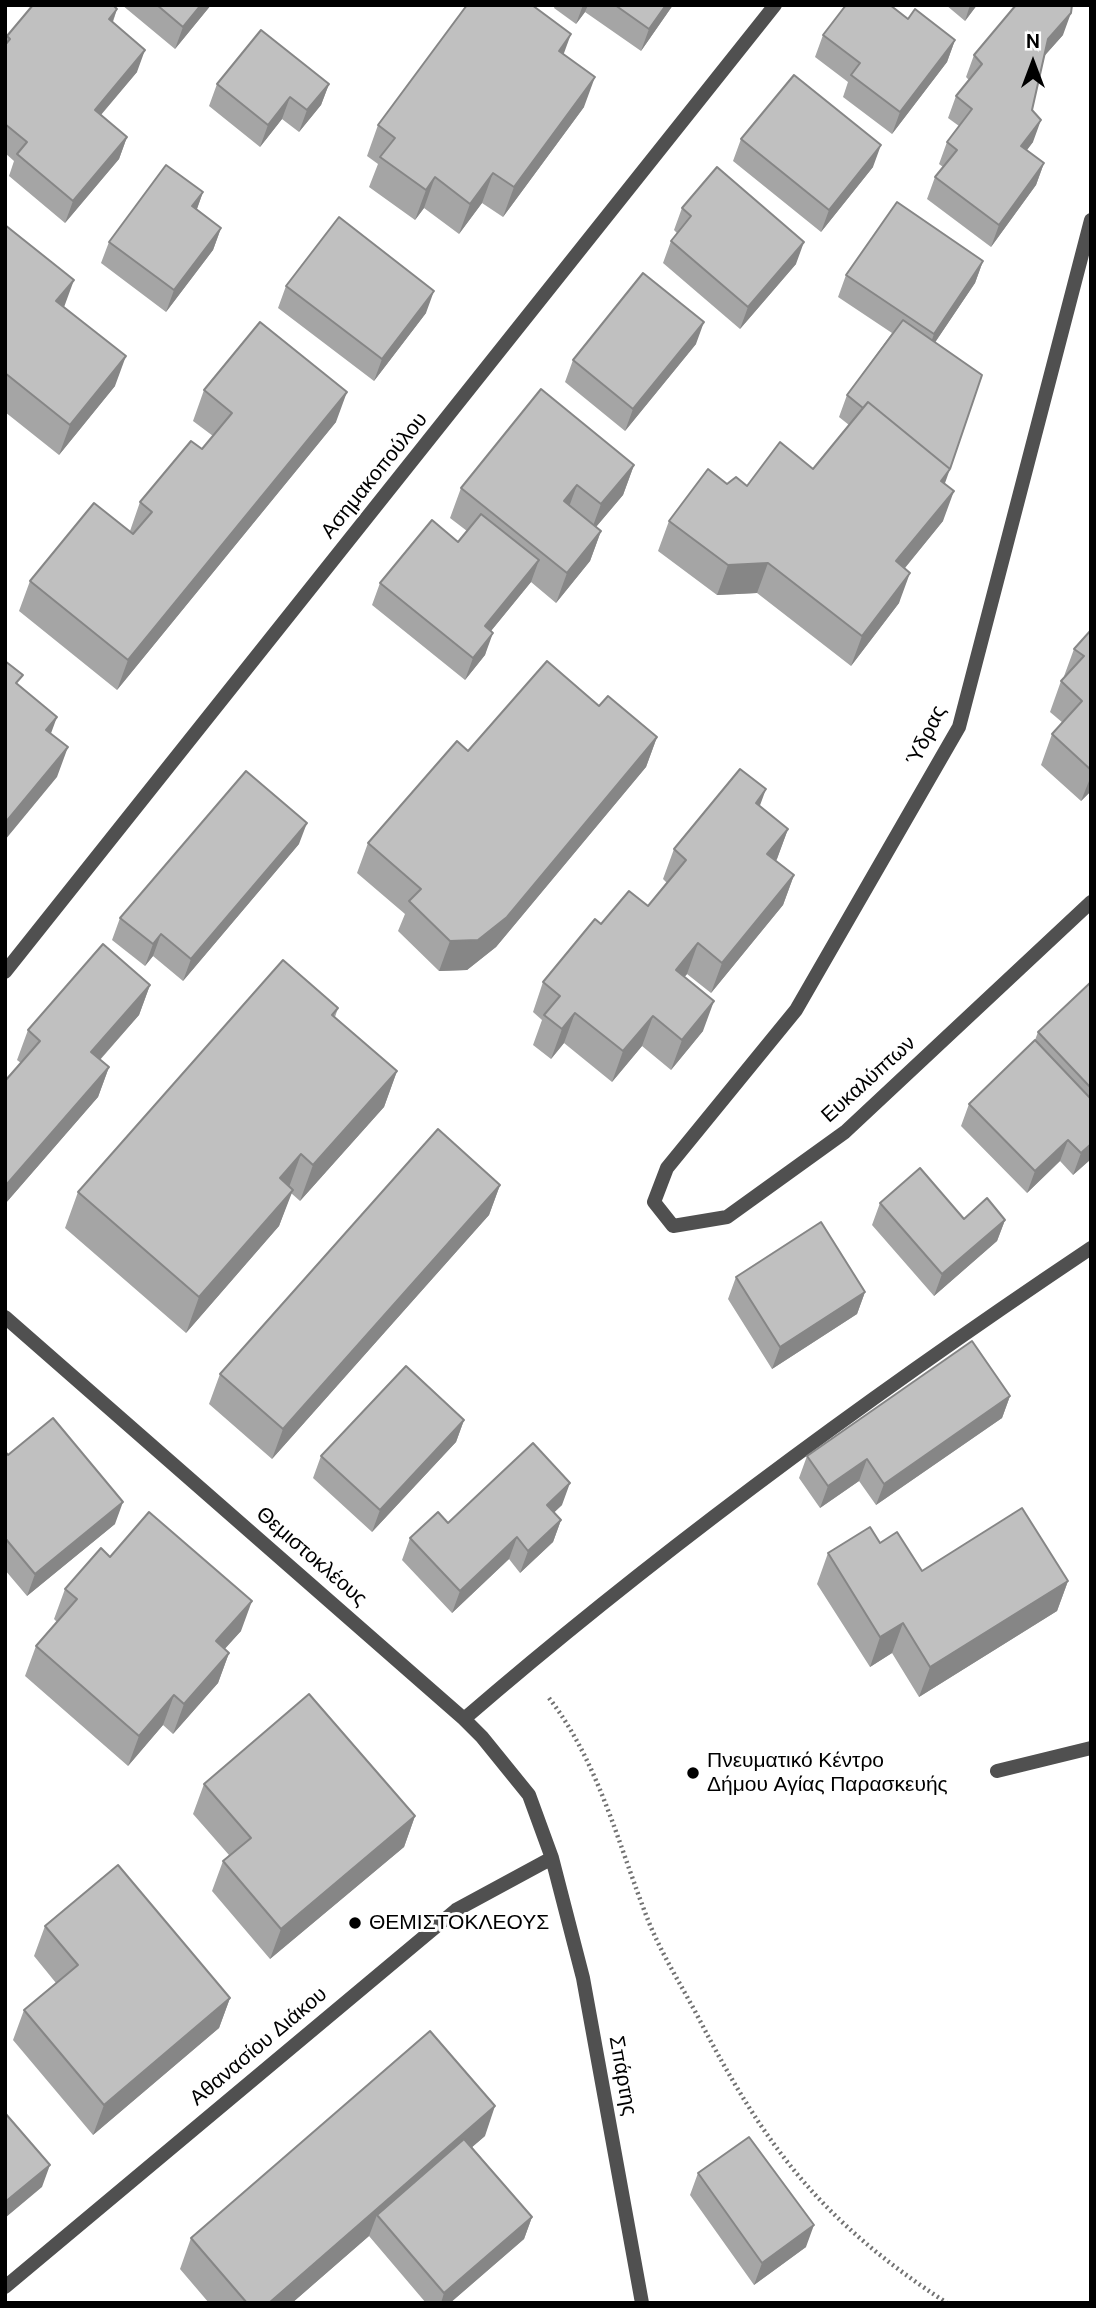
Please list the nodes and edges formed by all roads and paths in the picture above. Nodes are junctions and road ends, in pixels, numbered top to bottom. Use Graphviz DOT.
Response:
graph roads {
  1 [pos="775,5"];
  2 [pos="1091,220"];
  3 [pos="1091,902"];
  4 [pos="5,972"];
  5 [pos="654,1202"];
  6 [pos="1091,1248"];
  7 [pos="5,1317"];
  8 [pos="522,1669"];
  9 [pos="464,1719"];
  10 [pos="1091,1748"];
  11 [pos="997,1771"];
  12 [pos="552,1858"];
  13 [pos="5,2287"];
  14 [pos="642,2303"];
  15 [pos="947,2303"];
  1 -- 4 [label="street, Ασημακοπούλου"];
  2 -- 5 [label="street, Ύδρας"];
  3 -- 5 [label="street, Ευκαλύπτων"];
  6 -- 8 [label="street"];
  7 -- 9 [label="street, Θεμιστοκλέους"];
  8 -- 9 [label="street"];
  8 -- 15 [label="path"];
  9 -- 12 [label="street, Θεμιστοκλέους"];
  10 -- 11 [label="street"];
  12 -- 13 [label="street, Αθανασίου Διάκου"];
  12 -- 14 [label="street, Σπάρτης"];
}
